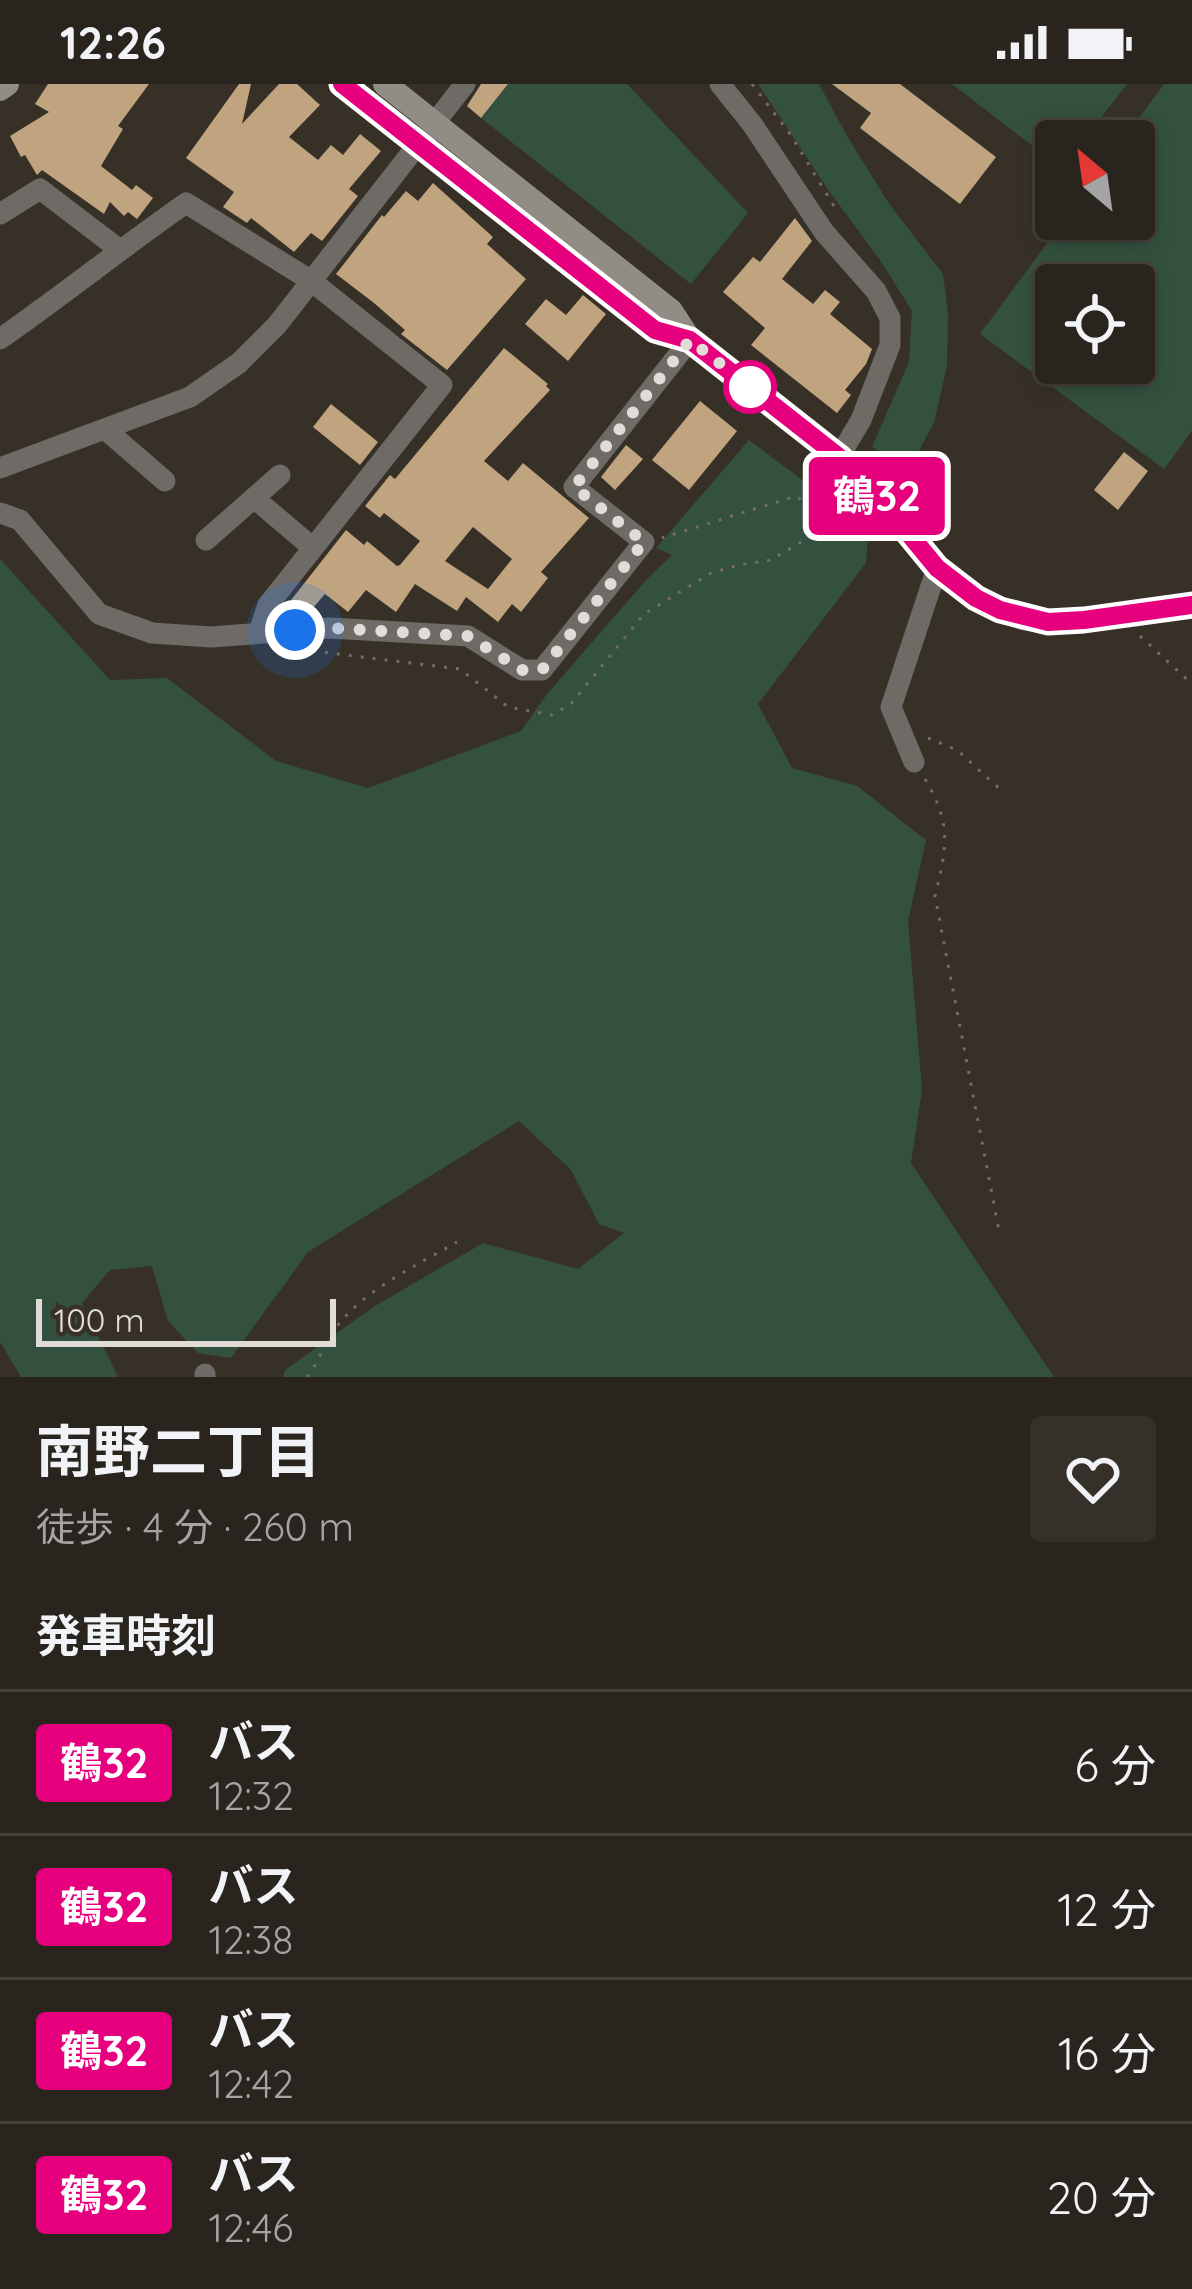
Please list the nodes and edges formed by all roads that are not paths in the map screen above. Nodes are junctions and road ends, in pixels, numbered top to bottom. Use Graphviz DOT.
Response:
graph roads {
  1 [pos="342,84"];
  2 [pos="385,84"];
  3 [pos="465,84"];
  4 [pos="720,84"];
  5 [pos="426,133"];
  6 [pos="0,214"];
  7 [pos="120,250"];
  8 [pos="310,280"];
  9 [pos="0,339"];
  10 [pos="690,340"];
  11 [pos="106,430"];
  12 [pos="847,465"];
  13 [pos="0,468"];
  14 [pos="280,475"];
  15 [pos="165,481"];
  16 [pos="254,498"];
  17 [pos="0,513"];
  18 [pos="206,540"];
  19 [pos="313,548"];
  20 [pos="937,568"];
  21 [pos="1192,605"];
  22 [pos="259,632"];
  23 [pos="914,762"];
  1 -- 5 [label="main road"];
  2 -- 5 [label="main road"];
  3 -- 5 [label="street"];
  4 -- 12 [label="street"];
  5 -- 8 [label="street"];
  5 -- 10 [label="main road"];
  6 -- 7 [label="street"];
  7 -- 8 [label="street"];
  7 -- 9 [label="street"];
  8 -- 11 [label="street"];
  8 -- 19 [label="street"];
  10 -- 12 [label="main road"];
  10 -- 22 [label="street"];
  11 -- 13 [label="street"];
  11 -- 15 [label="street"];
  12 -- 20 [label="main road"];
  14 -- 16 [label="street"];
  16 -- 18 [label="street"];
  16 -- 19 [label="street"];
  17 -- 22 [label="street"];
  19 -- 22 [label="street"];
  20 -- 21 [label="main road"];
  20 -- 23 [label="street"];
}
